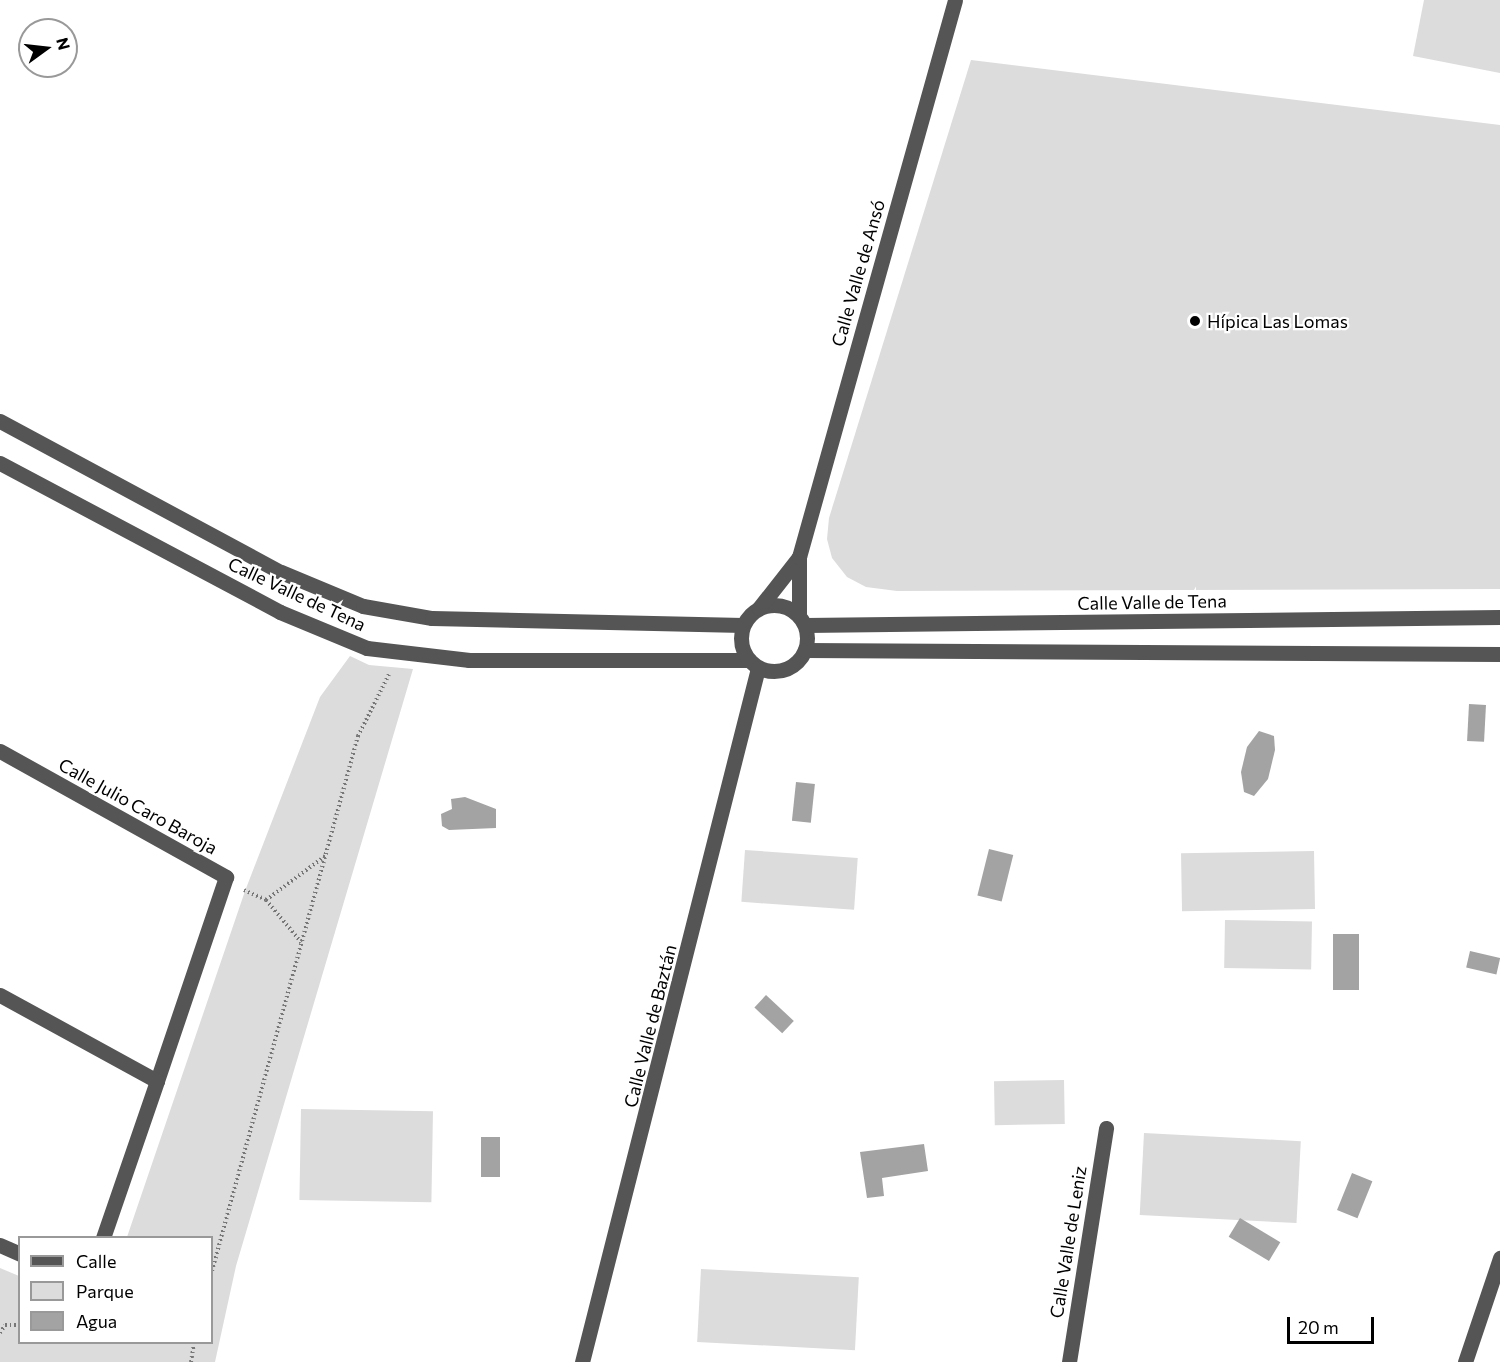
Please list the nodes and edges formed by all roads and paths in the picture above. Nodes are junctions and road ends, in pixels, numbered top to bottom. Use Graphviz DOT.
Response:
graph roads {
  1 [pos="955,0"];
  2 [pos="0,421"];
  3 [pos="0,463"];
  4 [pos="799,557"];
  5 [pos="759,608"];
  6 [pos="1500,617"];
  7 [pos="802,620"];
  8 [pos="743,625"];
  9 [pos="806,650"];
  10 [pos="402,652"];
  11 [pos="1500,654"];
  12 [pos="753,664"];
  13 [pos="780,671"];
  14 [pos="753,699"];
  15 [pos="0,751"];
  16 [pos="326,855"];
  17 [pos="225,877"];
  18 [pos="266,900"];
  19 [pos="302,942"];
  20 [pos="0,996"];
  21 [pos="157,1082"];
  22 [pos="1106,1128"];
  23 [pos="104,1236"];
  24 [pos="0,1245"];
  25 [pos="18,1253"];
  26 [pos="1500,1258"];
  27 [pos="213,1267"];
  28 [pos="18,1325"];
  29 [pos="0,1333"];
  30 [pos="194,1344"];
  31 [pos="191,1362"];
  32 [pos="582,1362"];
  33 [pos="1069,1362"];
  34 [pos="1465,1362"];
  1 -- 4 [label="street, Calle Valle de Ansó"];
  2 -- 8 [label="street, Calle Valle de Tena"];
  3 -- 10 [label="street, Calle Valle de Tena"];
  4 -- 5 [label="street, Calle Valle de Ansó"];
  4 -- 7 [label="street, Calle Valle de Ansó"];
  5 -- 7 [label="street"];
  5 -- 8 [label="street"];
  6 -- 7 [label="street, Calle Valle de Tena"];
  7 -- 9 [label="street"];
  8 -- 12 [label="street"];
  9 -- 11 [label="street"];
  9 -- 13 [label="street"];
  10 -- 12 [label="street, Calle Valle de Tena"];
  10 -- 16 [label="path"];
  12 -- 13 [label="street"];
  12 -- 14 [label="street, Calle Valle de Baztán"];
  13 -- 14 [label="street, Calle Valle de Baztán"];
  14 -- 32 [label="street, Calle Valle de Baztán"];
  15 -- 17 [label="street, Calle Julio Caro Baroja"];
  16 -- 18 [label="path"];
  16 -- 19 [label="path"];
  17 -- 18 [label="path"];
  17 -- 21 [label="street, Calle Julio Caro Baroja"];
  18 -- 19 [label="path"];
  19 -- 27 [label="path"];
  20 -- 21 [label="street"];
  21 -- 23 [label="street, Calle Julio Caro Baroja"];
  22 -- 33 [label="street, Calle Valle de Leniz"];
  24 -- 25 [label="street"];
  26 -- 34 [label="street"];
  28 -- 29 [label="path"];
  30 -- 31 [label="path"];
}
